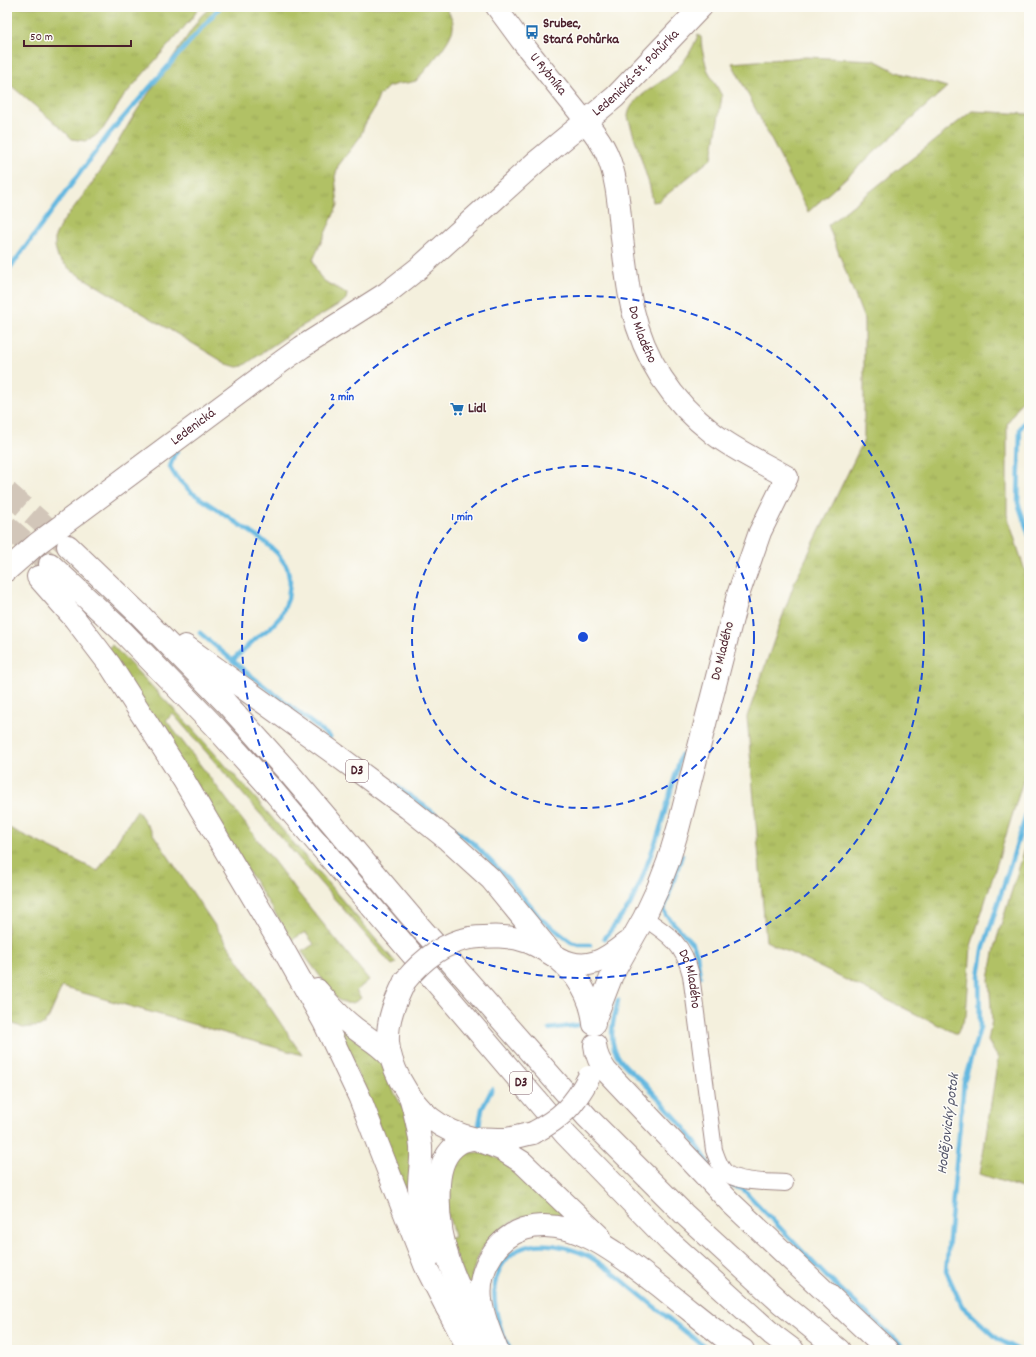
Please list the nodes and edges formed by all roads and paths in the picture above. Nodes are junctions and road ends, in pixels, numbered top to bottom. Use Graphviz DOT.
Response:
graph roads {
  1 [pos="496,7"];
  2 [pos="701,7"];
  3 [pos="586,122"];
  4 [pos="387,293"];
  5 [pos="68,546"];
  6 [pos="7,570"];
  7 [pos="138,612"];
  8 [pos="644,918"];
  9 [pos="274,933"];
  10 [pos="633,937"];
  11 [pos="553,955"];
  12 [pos="594,1021"];
  13 [pos="595,1045"];
  14 [pos="390,1055"];
  15 [pos="410,1096"];
  16 [pos="476,1140"];
  17 [pos="785,1183"];
  18 [pos="629,1263"];
  19 [pos="447,1308"];
  20 [pos="735,1345"];
  21 [pos="469,1350"];
  22 [pos="492,1350"];
  23 [pos="497,1350"];
  24 [pos="793,1350"];
  25 [pos="839,1350"];
  26 [pos="887,1350"];
  1 -- 3 [label="street, U Rybníka"];
  2 -- 3 [label="main road, Ledenická-St. Pohůrka"];
  3 -- 4 [label="main road, Ledenická-St. Pohůrka"];
  3 -- 8 [label="main road, Do Mladého"];
  4 -- 6 [label="main road, Ledenická"];
  5 -- 7 [label="main road, D3"];
  7 -- 11 [label="main road, D3"];
  7 -- 25 [label="main road, D3"];
  8 -- 10 [label="main road"];
  8 -- 17 [label="street, Do Mladého"];
  9 -- 14 [label="main road, D3"];
  9 -- 19 [label="main road, D3"];
  9 -- 24 [label="main road, D3"];
  10 -- 11 [label="main road"];
  10 -- 12 [label="main road"];
  11 -- 12 [label="main road"];
  11 -- 14 [label="main road, bridge"];
  12 -- 13 [label="main road"];
  13 -- 16 [label="main road, bridge"];
  13 -- 26 [label="main road"];
  14 -- 15 [label="main road"];
  15 -- 16 [label="main road"];
  15 -- 19 [label="main road"];
  16 -- 18 [label="main road"];
  16 -- 22 [label="main road"];
  18 -- 20 [label="main road"];
  18 -- 23 [label="main road"];
  19 -- 21 [label="main road"];
}
